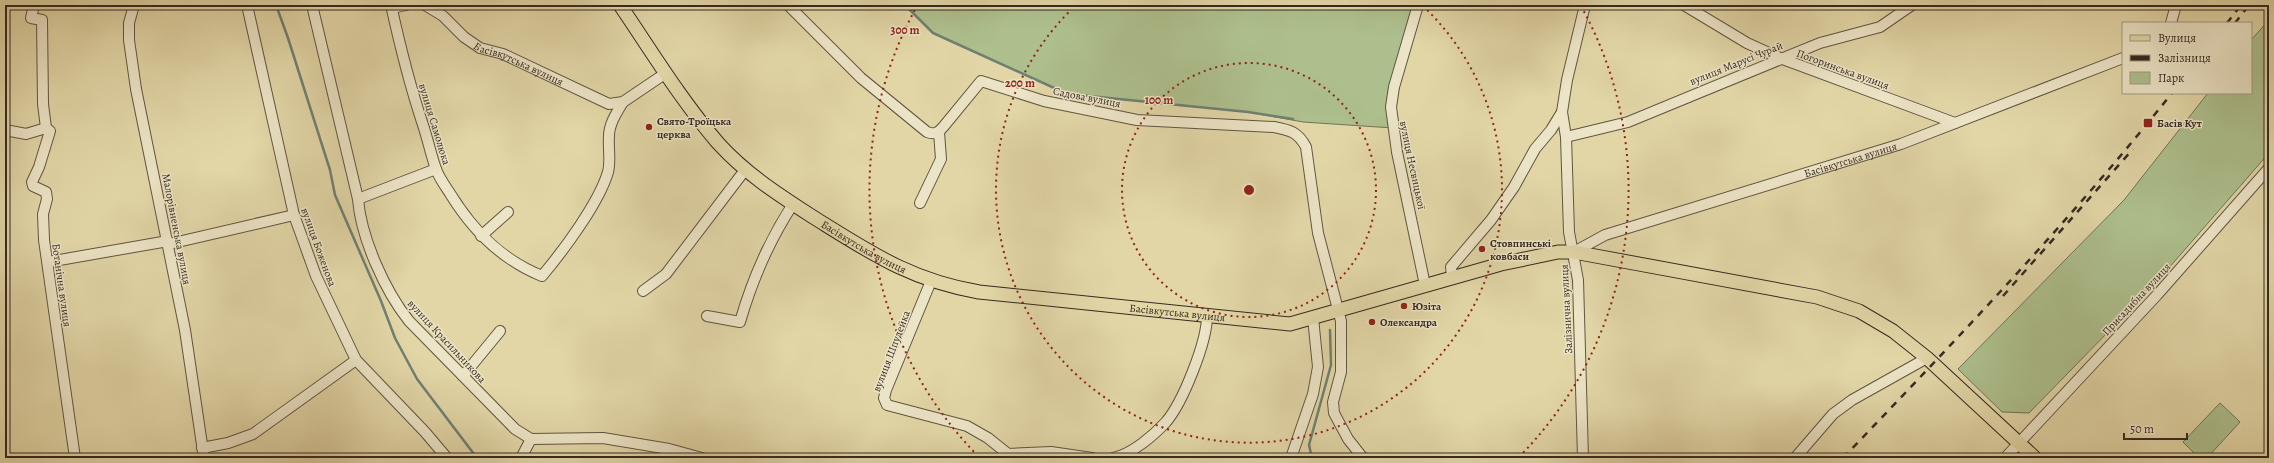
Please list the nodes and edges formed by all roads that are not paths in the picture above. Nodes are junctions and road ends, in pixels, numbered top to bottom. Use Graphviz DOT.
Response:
graph roads {
  1 [pos="34,5"];
  2 [pos="134,5"];
  3 [pos="247,5"];
  4 [pos="312,5"];
  5 [pos="406,5"];
  6 [pos="425,5"];
  7 [pos="620,5"];
  8 [pos="788,5"];
  9 [pos="1418,5"];
  10 [pos="1585,5"];
  11 [pos="1684,5"];
  12 [pos="1912,5"];
  13 [pos="2176,5"];
  14 [pos="392,6"];
  15 [pos="2170,22"];
  16 [pos="1780,58"];
  17 [pos="2122,58"];
  18 [pos="666,73"];
  19 [pos="623,102"];
  20 [pos="1562,112"];
  21 [pos="1955,123"];
  22 [pos="46,128"];
  23 [pos="5,130"];
  24 [pos="939,132"];
  25 [pos="1566,137"];
  26 [pos="2269,168"];
  27 [pos="436,169"];
  28 [pos="745,170"];
  29 [pos="358,199"];
  30 [pos="920,203"];
  31 [pos="793,204"];
  32 [pos="508,212"];
  33 [pos="294,215"];
  34 [pos="481,236"];
  35 [pos="168,243"];
  36 [pos="1574,252"];
  37 [pos="48,262"];
  38 [pos="1452,277"];
  39 [pos="931,281"];
  40 [pos="1425,285"];
  41 [pos="643,291"];
  42 [pos="1340,311"];
  43 [pos="707,316"];
  44 [pos="1207,316"];
  45 [pos="1313,318"];
  46 [pos="500,331"];
  47 [pos="1927,358"];
  48 [pos="356,360"];
  49 [pos="463,376"];
  50 [pos="531,438"];
  51 [pos="2019,444"];
  52 [pos="203,453"];
  53 [pos="74,458"];
  54 [pos="447,458"];
  55 [pos="521,458"];
  56 [pos="702,458"];
  57 [pos="1092,458"];
  58 [pos="1113,458"];
  59 [pos="1292,458"];
  60 [pos="1362,458"];
  61 [pos="1583,458"];
  62 [pos="1795,458"];
  63 [pos="2005,458"];
  64 [pos="2035,458"];
  1 -- 22 [label="street, Ботанічна вулиця"];
  2 -- 35 [label="street, Малорівненська вулиця"];
  3 -- 33 [label="street, вулиця Боженова"];
  4 -- 29 [label="street, вулиця Красильникова"];
  5 -- 14 [label="street"];
  6 -- 19 [label="street, Басівкутська вулиця"];
  7 -- 18 [label="main road, Басівкутська вулиця"];
  8 -- 24 [label="street"];
  9 -- 40 [label="street, вулиця Несвицької"];
  10 -- 20 [label="street, Залізнична вулиця"];
  11 -- 16 [label="street, Погоринська вулиця"];
  12 -- 16 [label="street, вулиця Марусі Чурай"];
  13 -- 15 [label="street"];
  14 -- 27 [label="street, вулиця Самолюка"];
  16 -- 21 [label="street, Погоринська вулиця"];
  16 -- 25 [label="street, вулиця Марусі Чурай"];
  17 -- 21 [label="street, Басівкутська вулиця"];
  18 -- 19 [label="street"];
  18 -- 28 [label="main road, Басівкутська вулиця"];
  19 -- 34 [label="street, вулиця Самолюка"];
  20 -- 25 [label="street, Залізнична вулиця"];
  20 -- 38 [label="street, Залізнична вулиця"];
  21 -- 36 [label="street, Басівкутська вулиця"];
  22 -- 23 [label="street"];
  22 -- 37 [label="street, Ботанічна вулиця"];
  24 -- 30 [label="street"];
  24 -- 42 [label="street, Садова вулиця"];
  25 -- 36 [label="street, Залізнична вулиця"];
  26 -- 51 [label="street, Присадибна вулиця"];
  27 -- 29 [label="street"];
  27 -- 34 [label="street, вулиця Самолюка"];
  28 -- 31 [label="main road, Басівкутська вулиця"];
  28 -- 41 [label="street"];
  29 -- 49 [label="street, вулиця Красильникова"];
  31 -- 39 [label="main road, Басівкутська вулиця"];
  31 -- 43 [label="street"];
  32 -- 34 [label="street"];
  33 -- 35 [label="street"];
  33 -- 48 [label="street, вулиця Боженова"];
  35 -- 37 [label="street"];
  35 -- 52 [label="street, Малорівненська вулиця"];
  36 -- 38 [label="main road, Басівкутська вулиця"];
  36 -- 47 [label="main road, Басівкутська вулиця"];
  36 -- 61 [label="street, Залізнична вулиця"];
  37 -- 53 [label="street, Ботанічна вулиця"];
  38 -- 40 [label="main road, Басівкутська вулиця"];
  39 -- 44 [label="main road, Басівкутська вулиця"];
  39 -- 57 [label="street, вулиця Шпудейка"];
  40 -- 42 [label="main road, Басівкутська вулиця"];
  42 -- 45 [label="main road, Басівкутська вулиця"];
  42 -- 60 [label="street"];
  44 -- 45 [label="main road, Басівкутська вулиця"];
  44 -- 58 [label="street"];
  45 -- 59 [label="street"];
  46 -- 49 [label="street"];
  47 -- 51 [label="main road, Басівкутська вулиця"];
  47 -- 62 [label="street"];
  48 -- 52 [label="street"];
  48 -- 54 [label="street, вулиця Боженова"];
  49 -- 50 [label="street, вулиця Красильникова"];
  50 -- 55 [label="street"];
  50 -- 56 [label="street"];
  51 -- 63 [label="street, Присадибна вулиця"];
  51 -- 64 [label="main road, Басівкутська вулиця"];
}
